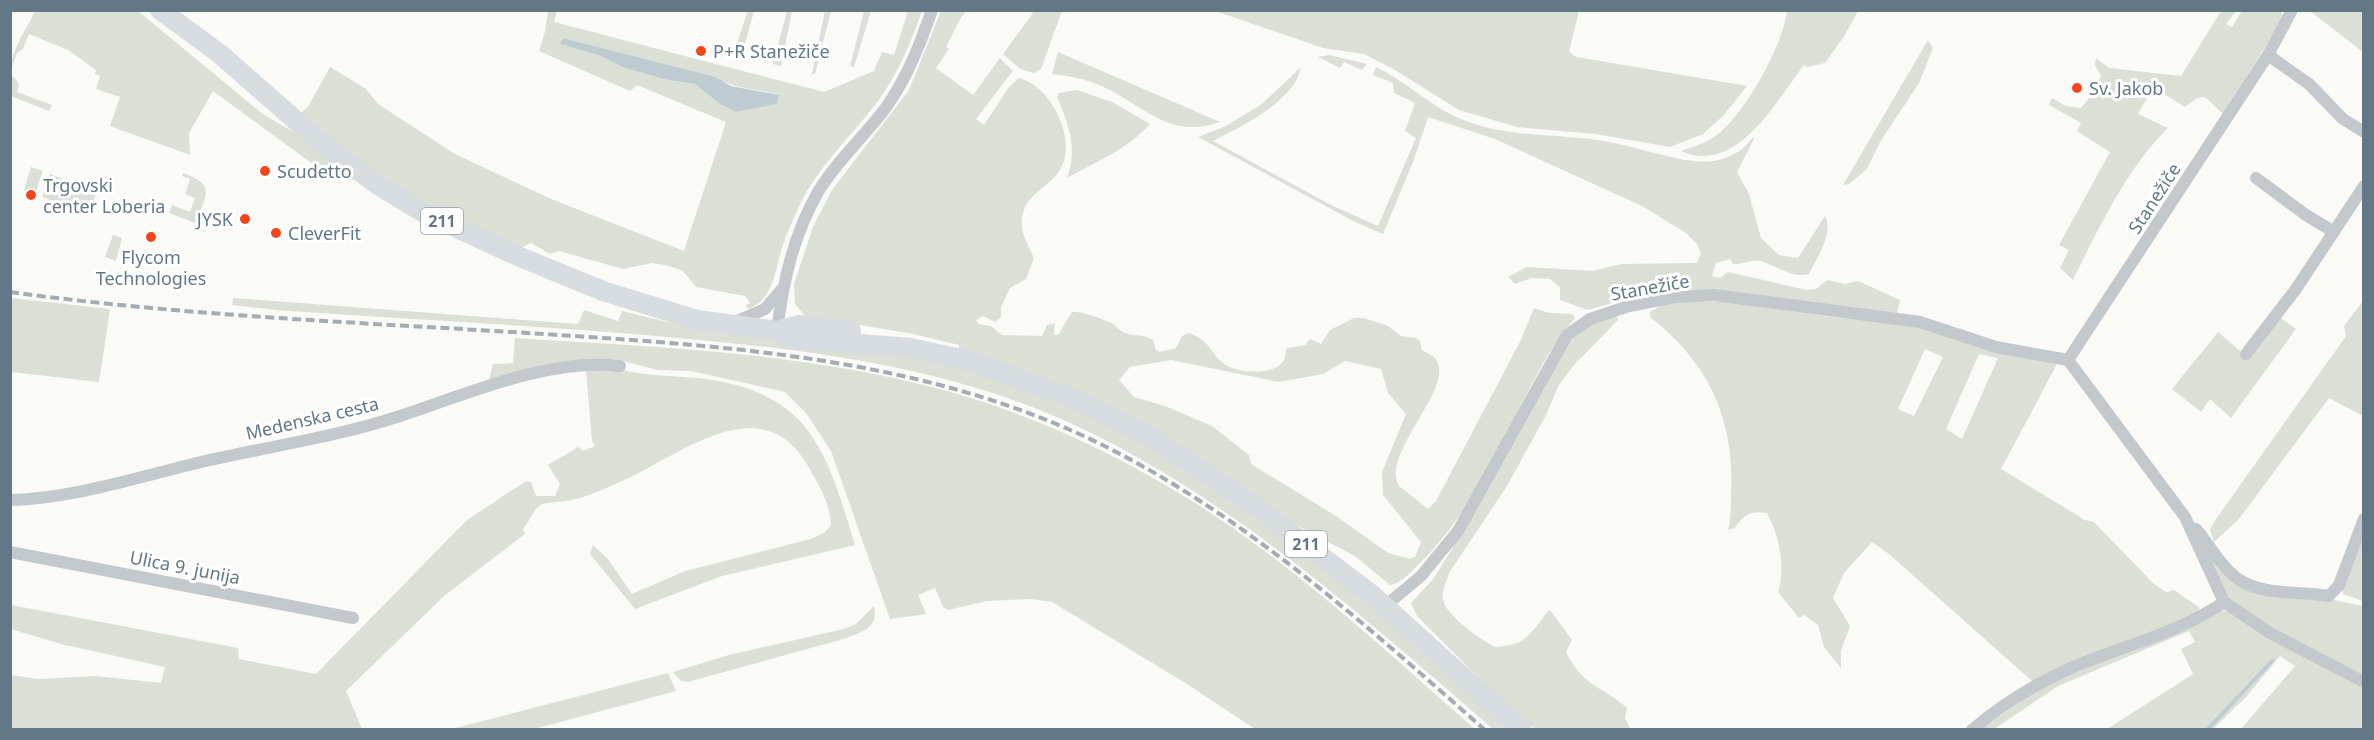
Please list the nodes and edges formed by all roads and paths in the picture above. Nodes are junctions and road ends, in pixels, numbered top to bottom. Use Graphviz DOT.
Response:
graph roads {
  1 [pos="160,10"];
  2 [pos="181,10"];
  3 [pos="932,10"];
  4 [pos="2292,10"];
  5 [pos="220,54"];
  6 [pos="2268,55"];
  7 [pos="2364,132"];
  8 [pos="2256,178"];
  9 [pos="2364,186"];
  10 [pos="2334,232"];
  11 [pos="782,289"];
  12 [pos="727,325"];
  13 [pos="777,332"];
  14 [pos="2246,354"];
  15 [pos="2068,360"];
  16 [pos="620,366"];
  17 [pos="10,500"];
  18 [pos="2185,517"];
  19 [pos="2364,519"];
  20 [pos="10,552"];
  21 [pos="2224,602"];
  22 [pos="1385,606"];
  23 [pos="353,618"];
  24 [pos="2364,682"];
  25 [pos="1522,729"];
  26 [pos="1972,729"];
  1 -- 5 [label="main road, 211"];
  2 -- 5 [label="main road, 211"];
  3 -- 11 [label="street"];
  4 -- 6 [label="street, Stanežiče"];
  5 -- 12 [label="main road, 211"];
  6 -- 7 [label="street"];
  6 -- 15 [label="street, Stanežiče"];
  8 -- 10 [label="street"];
  9 -- 10 [label="street"];
  10 -- 14 [label="street"];
  11 -- 12 [label="street"];
  11 -- 13 [label="street"];
  12 -- 13 [label="main road, 211"];
  13 -- 22 [label="main road, 211"];
  15 -- 18 [label="street"];
  15 -- 22 [label="street, Stanežiče"];
  16 -- 17 [label="street, Medenska cesta"];
  18 -- 19 [label="street"];
  18 -- 21 [label="street"];
  20 -- 23 [label="street, Ulica 9. junija"];
  21 -- 24 [label="street"];
  21 -- 26 [label="street"];
  22 -- 25 [label="main road, 211"];
}
